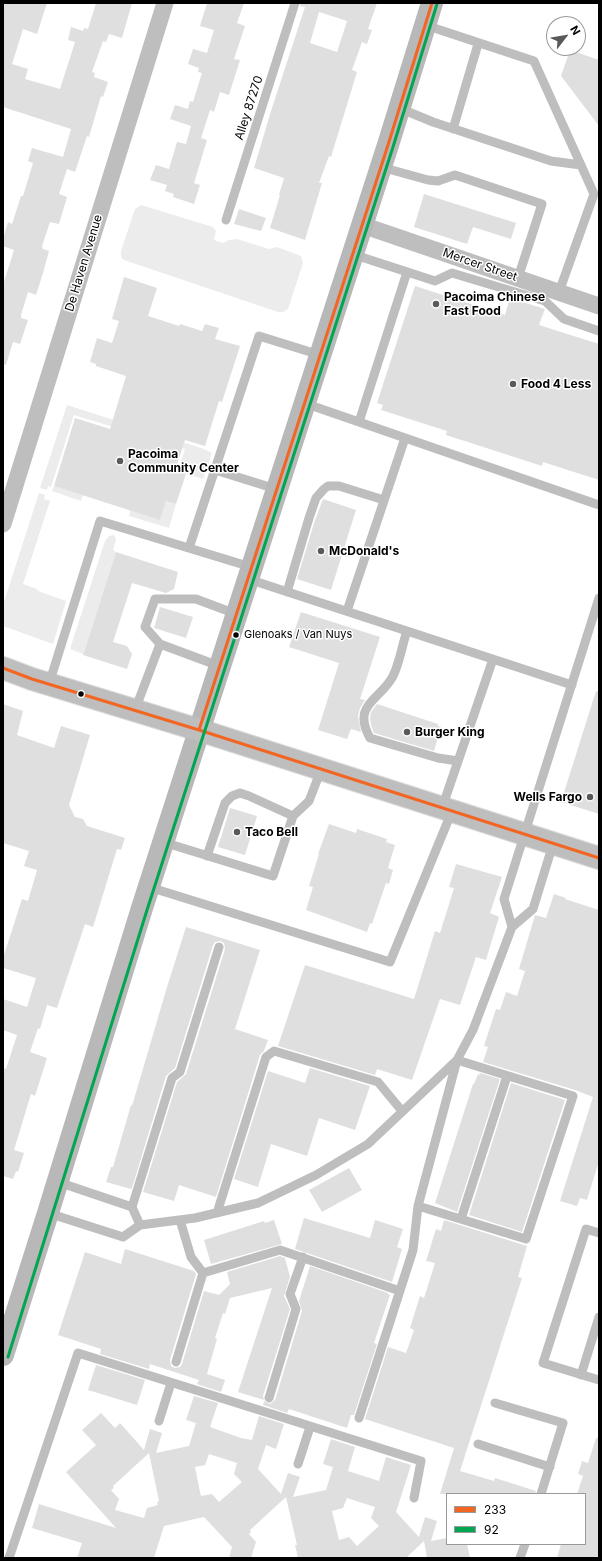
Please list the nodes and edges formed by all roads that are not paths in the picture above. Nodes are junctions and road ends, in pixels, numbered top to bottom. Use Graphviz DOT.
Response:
graph roads {
  1 [pos="165,3"];
  2 [pos="295,3"];
  3 [pos="432,3"];
  4 [pos="425,25"];
  5 [pos="478,44"];
  6 [pos="399,108"];
  7 [pos="453,128"];
  8 [pos="581,165"];
  9 [pos="381,167"];
  10 [pos="226,220"];
  11 [pos="362,225"];
  12 [pos="352,254"];
  13 [pos="407,272"];
  14 [pos="518,278"];
  15 [pos="559,292"];
  16 [pos="599,306"];
  17 [pos="599,331"];
  18 [pos="320,355"];
  19 [pos="304,403"];
  20 [pos="359,422"];
  21 [pos="405,438"];
  22 [pos="215,470"];
  23 [pos="276,489"];
  24 [pos="384,500"];
  25 [pos="599,505"];
  26 [pos="3,524"];
  27 [pos="189,548"];
  28 [pos="249,573"];
  29 [pos="287,592"];
  30 [pos="599,598"];
  31 [pos="347,611"];
  32 [pos="236,614"];
  33 [pos="407,631"];
  34 [pos="160,644"];
  35 [pos="493,659"];
  36 [pos="219,666"];
  37 [pos="3,668"];
  38 [pos="49,684"];
  39 [pos="572,685"];
  40 [pos="135,710"];
  41 [pos="199,730"];
  42 [pos="458,761"];
  43 [pos="321,769"];
  44 [pos="447,810"];
  45 [pos="293,816"];
  46 [pos="525,835"];
  47 [pos="163,842"];
  48 [pos="553,844"];
  49 [pos="207,856"];
  50 [pos="599,858"];
  51 [pos="149,887"];
  52 [pos="512,927"];
  53 [pos="219,947"];
  54 [pos="457,1060"];
  55 [pos="507,1076"];
  56 [pos="402,1112"];
  57 [pos="58,1182"];
  58 [pos="418,1206"];
  59 [pos="132,1207"];
  60 [pos="48,1213"];
  61 [pos="217,1213"];
  62 [pos="461,1219"];
  63 [pos="180,1220"];
  64 [pos="140,1226"];
  65 [pos="599,1233"];
  66 [pos="303,1257"];
  67 [pos="203,1273"];
  68 [pos="400,1290"];
  69 [pos="599,1316"];
  70 [pos="3,1355"];
  71 [pos="176,1362"];
  72 [pos="581,1375"];
  73 [pos="599,1380"];
  74 [pos="171,1383"];
  75 [pos="269,1398"];
  76 [pos="495,1403"];
  77 [pos="359,1418"];
  78 [pos="159,1421"];
  79 [pos="310,1426"];
  80 [pos="478,1444"];
  81 [pos="298,1464"];
  82 [pos="550,1467"];
  83 [pos="541,1493"];
  84 [pos="414,1498"];
  85 [pos="525,1545"];
  86 [pos="9,1558"];
  87 [pos="520,1558"];
  1 -- 26 [label="street, De Haven Avenue"];
  2 -- 10 [label="lane, Alley 87270"];
  3 -- 4 [label="main road"];
  4 -- 5 [label="lane"];
  4 -- 6 [label="main road"];
  5 -- 7 [label="lane"];
  5 -- 8 [label="lane"];
  6 -- 7 [label="lane"];
  6 -- 9 [label="main road"];
  7 -- 8 [label="lane"];
  8 -- 15 [label="lane"];
  9 -- 11 [label="main road"];
  9 -- 14 [label="lane"];
  11 -- 12 [label="main road"];
  11 -- 14 [label="street, Mercer Street"];
  12 -- 13 [label="lane"];
  12 -- 18 [label="main road"];
  13 -- 17 [label="lane"];
  13 -- 20 [label="lane"];
  14 -- 15 [label="street, Mercer Street"];
  15 -- 16 [label="street, Mercer Street"];
  18 -- 19 [label="main road"];
  18 -- 22 [label="lane"];
  19 -- 20 [label="lane"];
  19 -- 23 [label="main road"];
  20 -- 21 [label="lane"];
  21 -- 24 [label="lane"];
  21 -- 25 [label="lane"];
  22 -- 23 [label="lane"];
  22 -- 27 [label="lane"];
  23 -- 28 [label="main road"];
  24 -- 29 [label="lane"];
  24 -- 31 [label="lane"];
  27 -- 28 [label="lane"];
  27 -- 38 [label="lane"];
  28 -- 29 [label="lane"];
  28 -- 32 [label="main road"];
  29 -- 31 [label="lane"];
  30 -- 39 [label="lane"];
  31 -- 33 [label="lane"];
  32 -- 34 [label="lane"];
  32 -- 36 [label="main road"];
  33 -- 35 [label="lane"];
  33 -- 42 [label="lane"];
  34 -- 36 [label="lane"];
  34 -- 40 [label="lane"];
  35 -- 39 [label="lane"];
  35 -- 42 [label="lane"];
  36 -- 41 [label="main road"];
  37 -- 38 [label="main road"];
  38 -- 40 [label="main road"];
  39 -- 46 [label="lane"];
  40 -- 41 [label="main road"];
  41 -- 43 [label="main road"];
  41 -- 47 [label="main road"];
  42 -- 44 [label="lane"];
  43 -- 44 [label="main road"];
  43 -- 45 [label="lane"];
  44 -- 46 [label="main road"];
  44 -- 51 [label="lane"];
  45 -- 49 [label="lane"];
  45 -- 49 [label="lane"];
  46 -- 48 [label="main road"];
  46 -- 52 [label="lane"];
  47 -- 49 [label="lane"];
  47 -- 51 [label="main road"];
  48 -- 50 [label="main road"];
  48 -- 52 [label="lane"];
  51 -- 57 [label="main road"];
  52 -- 54 [label="lane"];
  53 -- 59 [label="lane"];
  54 -- 55 [label="lane"];
  54 -- 56 [label="lane"];
  54 -- 58 [label="lane"];
  55 -- 62 [label="lane"];
  55 -- 62 [label="lane"];
  56 -- 61 [label="lane"];
  56 -- 61 [label="lane"];
  57 -- 59 [label="lane"];
  57 -- 60 [label="main road"];
  58 -- 62 [label="lane"];
  58 -- 68 [label="lane"];
  59 -- 64 [label="lane"];
  60 -- 64 [label="lane"];
  60 -- 70 [label="main road"];
  61 -- 63 [label="lane"];
  63 -- 64 [label="lane"];
  63 -- 67 [label="lane"];
  65 -- 72 [label="lane"];
  66 -- 67 [label="lane"];
  66 -- 68 [label="lane"];
  66 -- 75 [label="lane"];
  67 -- 71 [label="lane"];
  68 -- 77 [label="lane"];
  69 -- 72 [label="lane"];
  72 -- 73 [label="lane"];
  74 -- 78 [label="lane"];
  74 -- 79 [label="lane"];
  74 -- 86 [label="lane"];
  76 -- 82 [label="lane"];
  79 -- 81 [label="lane"];
  79 -- 84 [label="lane"];
  80 -- 82 [label="lane"];
  82 -- 83 [label="lane"];
  85 -- 87 [label="lane"];
}
